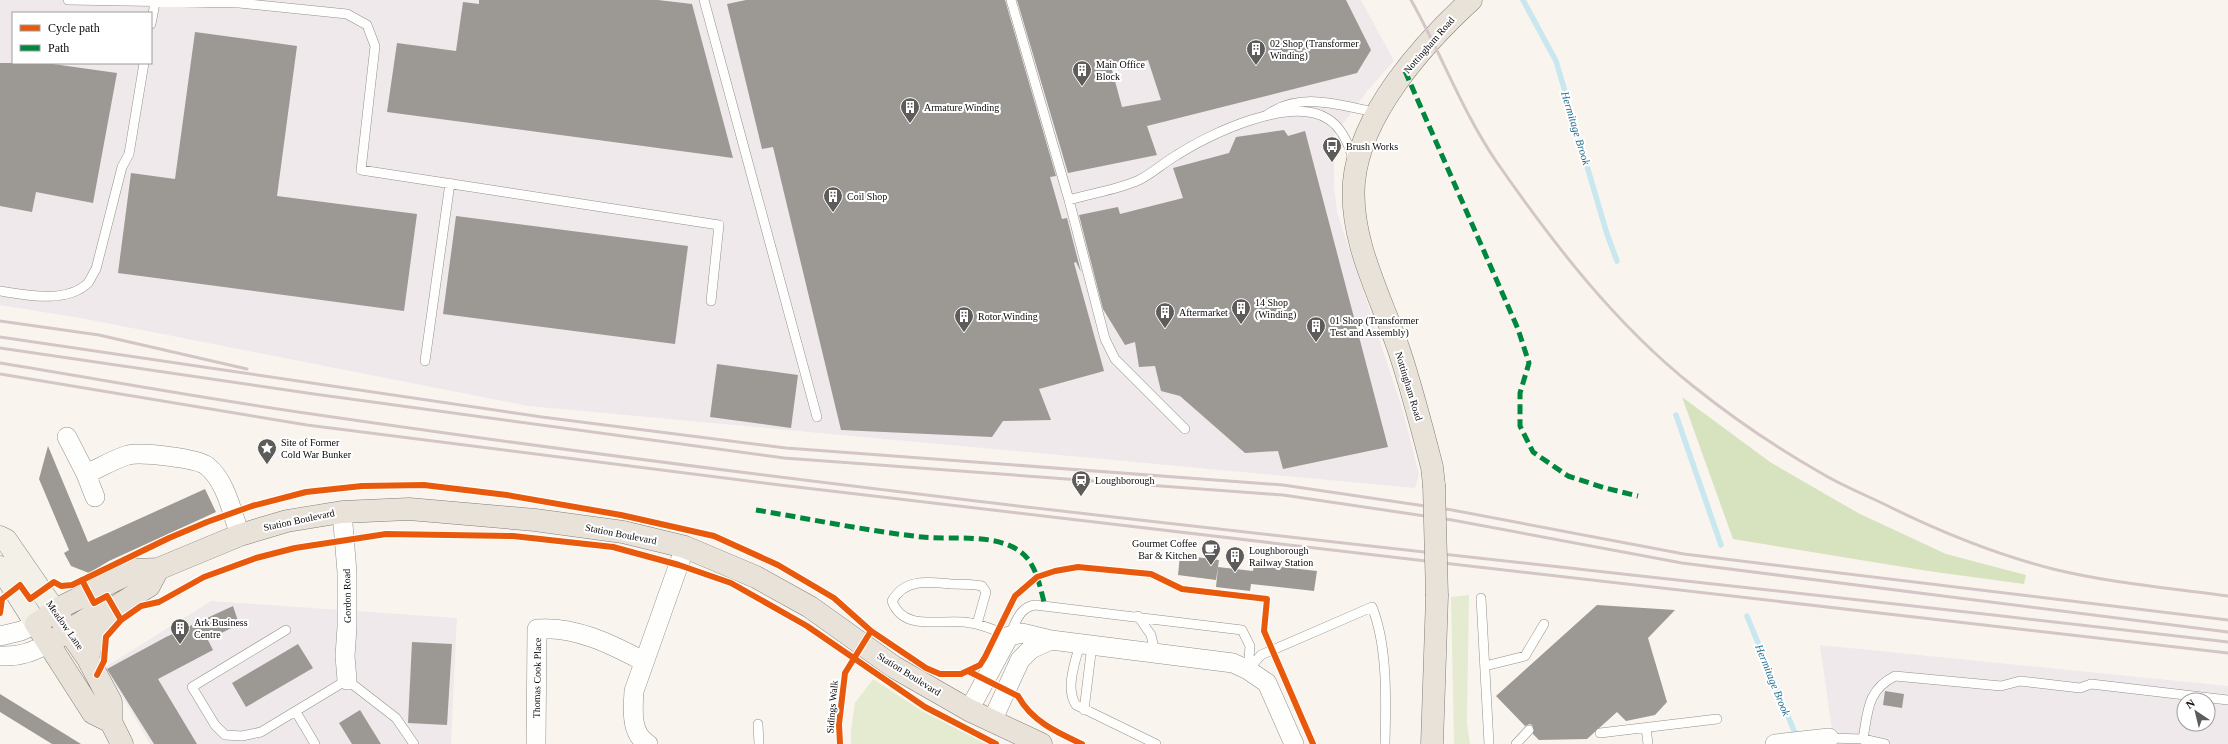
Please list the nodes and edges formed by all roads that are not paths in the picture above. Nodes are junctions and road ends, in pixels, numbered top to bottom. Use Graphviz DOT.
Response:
graph roads {
  1 [pos="68,0"];
  2 [pos="704,0"];
  3 [pos="1011,0"];
  4 [pos="1471,0"];
  5 [pos="155,3"];
  6 [pos="152,19"];
  7 [pos="144,64"];
  8 [pos="1378,113"];
  9 [pos="1266,115"];
  10 [pos="1356,172"];
  11 [pos="450,183"];
  12 [pos="1069,200"];
  13 [pos="0,291"];
  14 [pos="711,301"];
  15 [pos="425,361"];
  16 [pos="817,417"];
  17 [pos="1185,429"];
  18 [pos="67,437"];
  19 [pos="86,474"];
  20 [pos="96,497"];
  21 [pos="342,512"];
  22 [pos="240,535"];
  23 [pos="0,537"];
  24 [pos="685,547"];
  25 [pos="0,567"];
  26 [pos="158,569"];
  27 [pos="1481,598"];
  28 [pos="112,609"];
  29 [pos="55,611"];
  30 [pos="1138,616"];
  31 [pos="36,624"];
  32 [pos="977,624"];
  33 [pos="1544,624"];
  34 [pos="69,630"];
  35 [pos="286,630"];
  36 [pos="0,636"];
  37 [pos="1009,636"];
  38 [pos="1051,640"];
  39 [pos="49,643"];
  40 [pos="1086,645"];
  41 [pos="1155,652"];
  42 [pos="0,656"];
  43 [pos="88,659"];
  44 [pos="643,661"];
  45 [pos="1485,666"];
  46 [pos="1248,670"];
  47 [pos="347,680"];
  48 [pos="2228,700"];
  49 [pos="969,710"];
  50 [pos="1084,710"];
  51 [pos="296,712"];
  52 [pos="1717,719"];
  53 [pos="992,721"];
  54 [pos="111,722"];
  55 [pos="758,724"];
  56 [pos="1646,728"];
  57 [pos="1529,730"];
  58 [pos="1600,733"];
  59 [pos="1829,738"];
  60 [pos="1865,742"];
  61 [pos="645,743"];
  62 [pos="1783,743"];
  63 [pos="122,744"];
  64 [pos="315,744"];
  65 [pos="414,744"];
  66 [pos="536,744"];
  67 [pos="759,744"];
  68 [pos="1041,744"];
  69 [pos="1156,744"];
  70 [pos="1294,744"];
  71 [pos="1385,744"];
  72 [pos="1432,744"];
  73 [pos="1489,744"];
  74 [pos="1516,744"];
  75 [pos="1648,744"];
  76 [pos="1885,744"];
  1 -- 5 [label="lane"];
  2 -- 16 [label="lane"];
  3 -- 12 [label="lane"];
  4 -- 8 [label="main road, Nottingham Road"];
  5 -- 6 [label="lane"];
  5 -- 11 [label="lane"];
  7 -- 13 [label="lane"];
  8 -- 9 [label="lane"];
  8 -- 10 [label="main road, Nottingham Road"];
  9 -- 10 [label="lane"];
  9 -- 12 [label="lane"];
  10 -- 72 [label="main road, Nottingham Road, bridge"];
  11 -- 14 [label="lane"];
  11 -- 15 [label="lane"];
  12 -- 17 [label="lane"];
  18 -- 19 [label="street"];
  19 -- 20 [label="street"];
  19 -- 22 [label="street"];
  21 -- 22 [label="main road, Station Boulevard"];
  21 -- 24 [label="main road, Station Boulevard"];
  21 -- 47 [label="street, Gordon Road"];
  22 -- 26 [label="main road, Station Boulevard"];
  23 -- 29 [label="street, Meadow Lane"];
  24 -- 44 [label="street"];
  24 -- 49 [label="main road, Station Boulevard"];
  25 -- 31 [label="street"];
  26 -- 28 [label="main road"];
  26 -- 29 [label="main road, Station Boulevard"];
  27 -- 45 [label="lane"];
  28 -- 34 [label="main road"];
  28 -- 43 [label="main road"];
  29 -- 31 [label="main road, Station Boulevard"];
  29 -- 34 [label="main road, Meadow Lane"];
  30 -- 37 [label="lane"];
  30 -- 41 [label="lane"];
  30 -- 46 [label="lane"];
  31 -- 36 [label="street"];
  31 -- 39 [label="main road"];
  32 -- 32 [label="lane"];
  32 -- 37 [label="lane"];
  33 -- 45 [label="lane"];
  34 -- 39 [label="main road"];
  34 -- 43 [label="main road, Meadow Lane"];
  35 -- 51 [label="lane"];
  37 -- 38 [label="street"];
  37 -- 49 [label="street"];
  38 -- 40 [label="street"];
  38 -- 53 [label="street"];
  39 -- 42 [label="street"];
  39 -- 54 [label="main road"];
  40 -- 41 [label="street"];
  40 -- 50 [label="lane"];
  40 -- 50 [label="lane"];
  41 -- 46 [label="street"];
  43 -- 54 [label="main road, Meadow Lane"];
  44 -- 61 [label="street"];
  44 -- 66 [label="street, Thomas Cook Place"];
  45 -- 73 [label="lane"];
  46 -- 70 [label="street"];
  46 -- 71 [label="lane"];
  47 -- 51 [label="lane"];
  47 -- 65 [label="lane"];
  48 -- 60 [label="lane"];
  49 -- 53 [label="main road, Station Boulevard"];
  50 -- 69 [label="lane"];
  51 -- 64 [label="lane"];
  52 -- 56 [label="lane"];
  53 -- 68 [label="main road, Station Boulevard"];
  54 -- 63 [label="main road, Meadow Lane"];
  55 -- 67 [label="lane"];
  56 -- 58 [label="lane"];
  56 -- 75 [label="lane"];
  57 -- 74 [label="lane"];
  59 -- 60 [label="lane"];
  59 -- 62 [label="street"];
  60 -- 76 [label="lane"];
}
